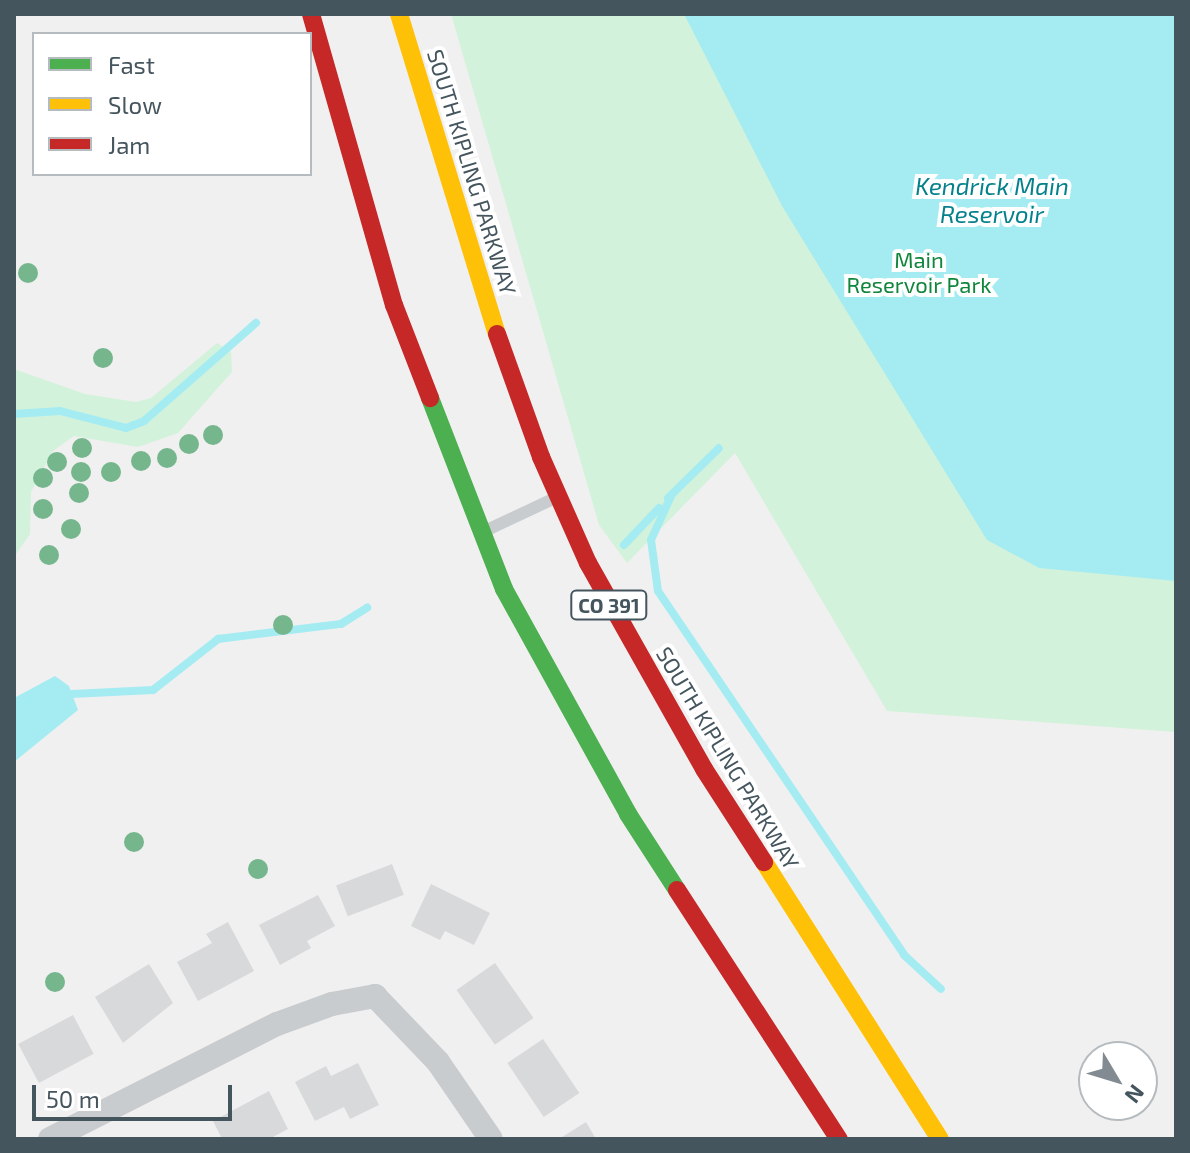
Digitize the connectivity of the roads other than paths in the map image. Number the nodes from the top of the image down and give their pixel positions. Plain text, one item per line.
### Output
1 (311, 14) edge
2 (399, 14) edge
3 (558, 496) junction
4 (480, 534) junction
5 (50, 1139) edge
6 (491, 1139) edge
7 (839, 1139) edge
8 (940, 1139) edge

1 - 4 main road
2 - 3 main road, SOUTH KIPLING PARKWAY / CO 391
3 - 4 lane
3 - 8 main road, SOUTH KIPLING PARKWAY / CO 391
4 - 7 main road
5 - 6 street

